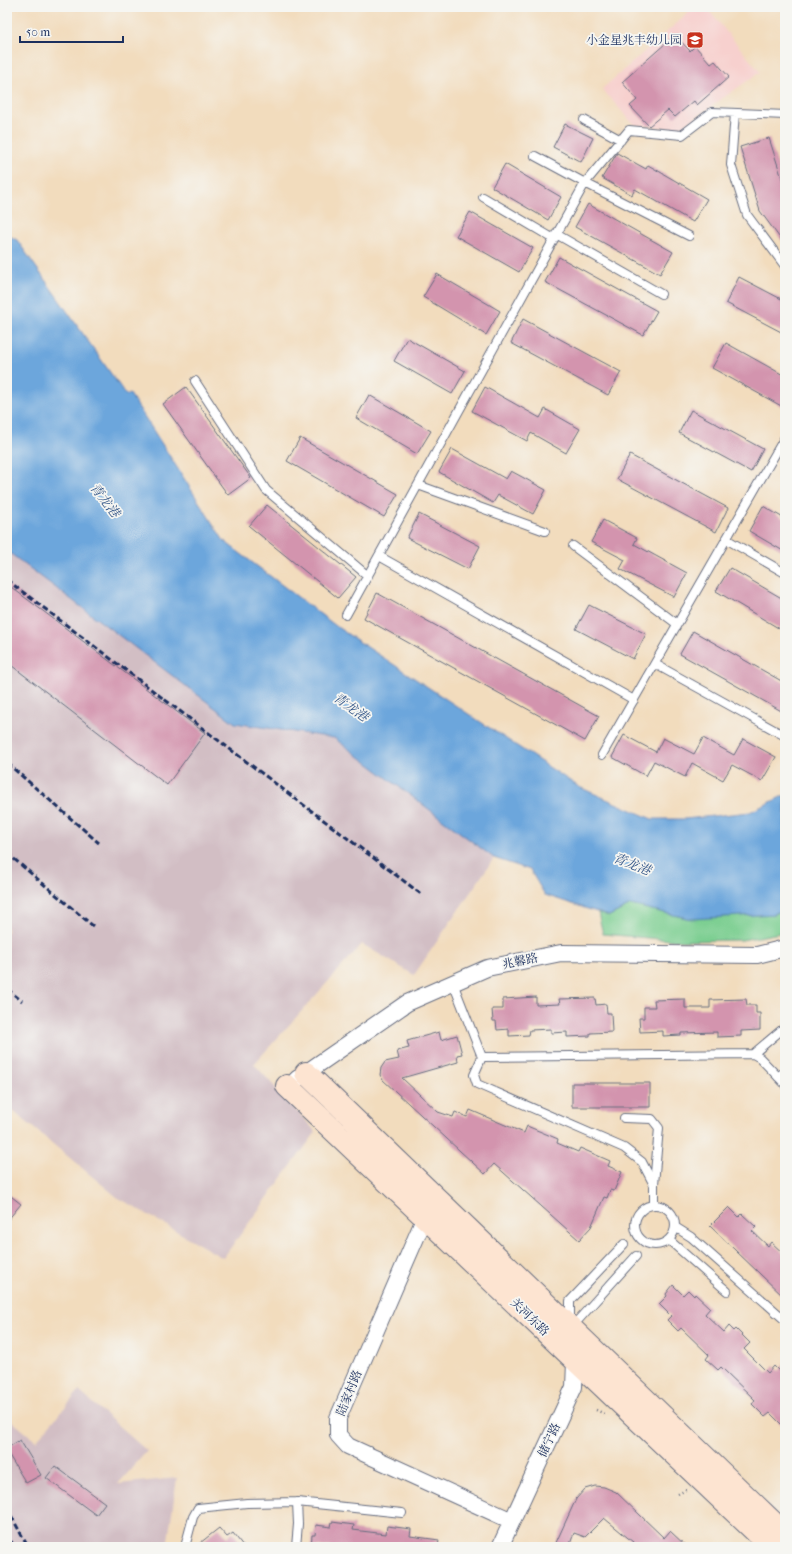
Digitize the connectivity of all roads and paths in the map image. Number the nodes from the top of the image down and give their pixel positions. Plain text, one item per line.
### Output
1 (735, 113) junction
2 (785, 115) edge
3 (584, 120) dead end
4 (621, 140) junction
5 (535, 156) dead end
6 (585, 183) junction
7 (483, 197) dead end
8 (555, 236) junction
9 (689, 236) dead end
10 (785, 266) edge
11 (661, 294) dead end
12 (195, 381) dead end
13 (785, 437) edge
14 (418, 485) junction
15 (545, 531) dead end
16 (726, 539) junction
17 (573, 546) dead end
18 (379, 556) junction
19 (785, 573) edge
20 (368, 576) junction
21 (346, 615) dead end
22 (677, 624) junction
23 (655, 664) junction
24 (634, 700) junction
25 (785, 736) edge
26 (602, 755) dead end
27 (785, 948) edge
28 (453, 983) junction
29 (785, 1027) edge
30 (753, 1054) junction
31 (482, 1057) junction
32 (785, 1071) edge
33 (306, 1073) junction
34 (778, 1077) junction
35 (785, 1084) edge
36 (287, 1086) joint
37 (624, 1118) dead end
38 (654, 1185) junction
39 (654, 1204) junction
40 (425, 1217) junction
41 (675, 1227) junction
42 (669, 1240) junction
43 (624, 1244) dead end
44 (653, 1244) junction
45 (643, 1249) dead end
46 (636, 1256) dead end
47 (727, 1291) dead end
48 (785, 1320) edge
49 (570, 1328) junction
50 (575, 1362) junction
51 (297, 1502) junction
52 (402, 1513) dead end
53 (512, 1521) junction
54 (785, 1534) edge
55 (185, 1547) edge
56 (296, 1547) edge
57 (500, 1547) edge
58 (772, 1547) edge

1 - 2 lane
1 - 4 lane
1 - 10 lane
3 - 4 lane
4 - 6 lane
5 - 6 lane
6 - 8 lane
6 - 9 lane
7 - 8 lane
8 - 11 lane
8 - 14 lane
12 - 20 lane
13 - 16 lane
14 - 15 lane
14 - 18 lane
16 - 19 lane
16 - 22 lane
17 - 22 lane
18 - 20 lane
18 - 24 lane
20 - 21 lane
22 - 23 lane
23 - 24 lane
23 - 25 lane
24 - 26 lane
27 - 28 street, 兆馨路
28 - 31 lane
28 - 33 street, 兆馨路
29 - 30 lane
30 - 31 lane
30 - 34 lane
31 - 38 lane
32 - 34 lane
33 - 36 street, 兆馨路
33 - 49 main road, 关河东路
34 - 35 lane
36 - 40 main road, 关河东路
37 - 38 lane
38 - 39 lane
39 - 41 lane
39 - 44 lane
40 - 50 main road, 关河东路
40 - 53 street, 陆家村路
41 - 42 lane
41 - 48 lane
42 - 44 lane
42 - 47 lane
43 - 49 lane
44 - 45 lane
46 - 49 lane
49 - 50 street, 储宁路
49 - 54 main road, 关河东路
50 - 53 street, 储宁路
50 - 58 main road, 关河东路
51 - 52 lane
51 - 55 lane
51 - 56 lane
53 - 57 street, 储宁路

